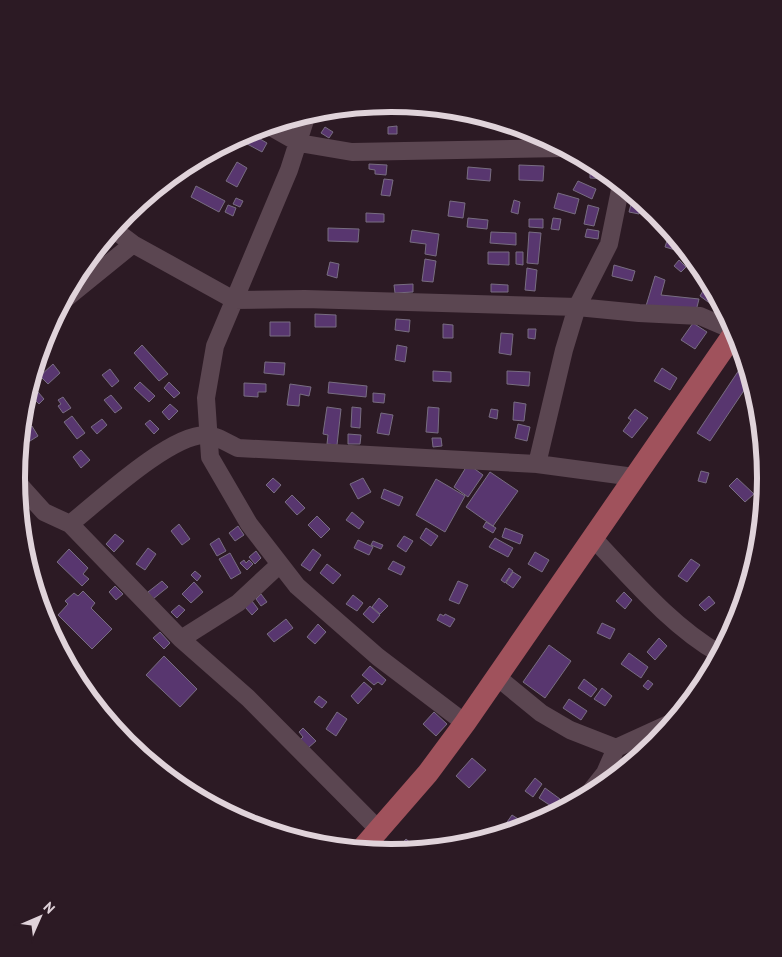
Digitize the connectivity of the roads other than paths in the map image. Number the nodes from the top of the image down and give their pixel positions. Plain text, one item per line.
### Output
1 (304, 123) edge
2 (277, 131) edge
3 (299, 143) junction
4 (549, 148) edge
5 (619, 192) edge
6 (119, 234) edge
7 (133, 244) junction
8 (78, 288) edge
9 (234, 300) junction
10 (577, 307) junction
11 (724, 327) edge
12 (730, 340) edge
13 (207, 435) junction
14 (537, 464) junction
15 (634, 477) junction
16 (26, 494) edge
17 (70, 524) junction
18 (593, 538) junction
19 (280, 564) junction
20 (181, 638) junction
21 (714, 650) edge
22 (497, 676) junction
23 (465, 722) junction
24 (657, 729) edge
25 (616, 748) junction
26 (605, 776) edge
27 (380, 830) junction
28 (366, 844) edge

1 - 3 street
2 - 3 street
3 - 4 street
3 - 9 street
5 - 10 street
6 - 7 street
7 - 8 street
7 - 9 street
9 - 10 street
9 - 13 street
10 - 11 street
10 - 14 street
12 - 15 main road
13 - 14 street
13 - 17 street
13 - 19 street
14 - 15 street
15 - 18 main road
16 - 17 street
17 - 20 street
18 - 21 street
18 - 22 main road
19 - 20 street
19 - 23 street
20 - 27 street
22 - 23 main road
22 - 25 street
23 - 27 main road
24 - 25 street
25 - 26 street
27 - 28 main road

